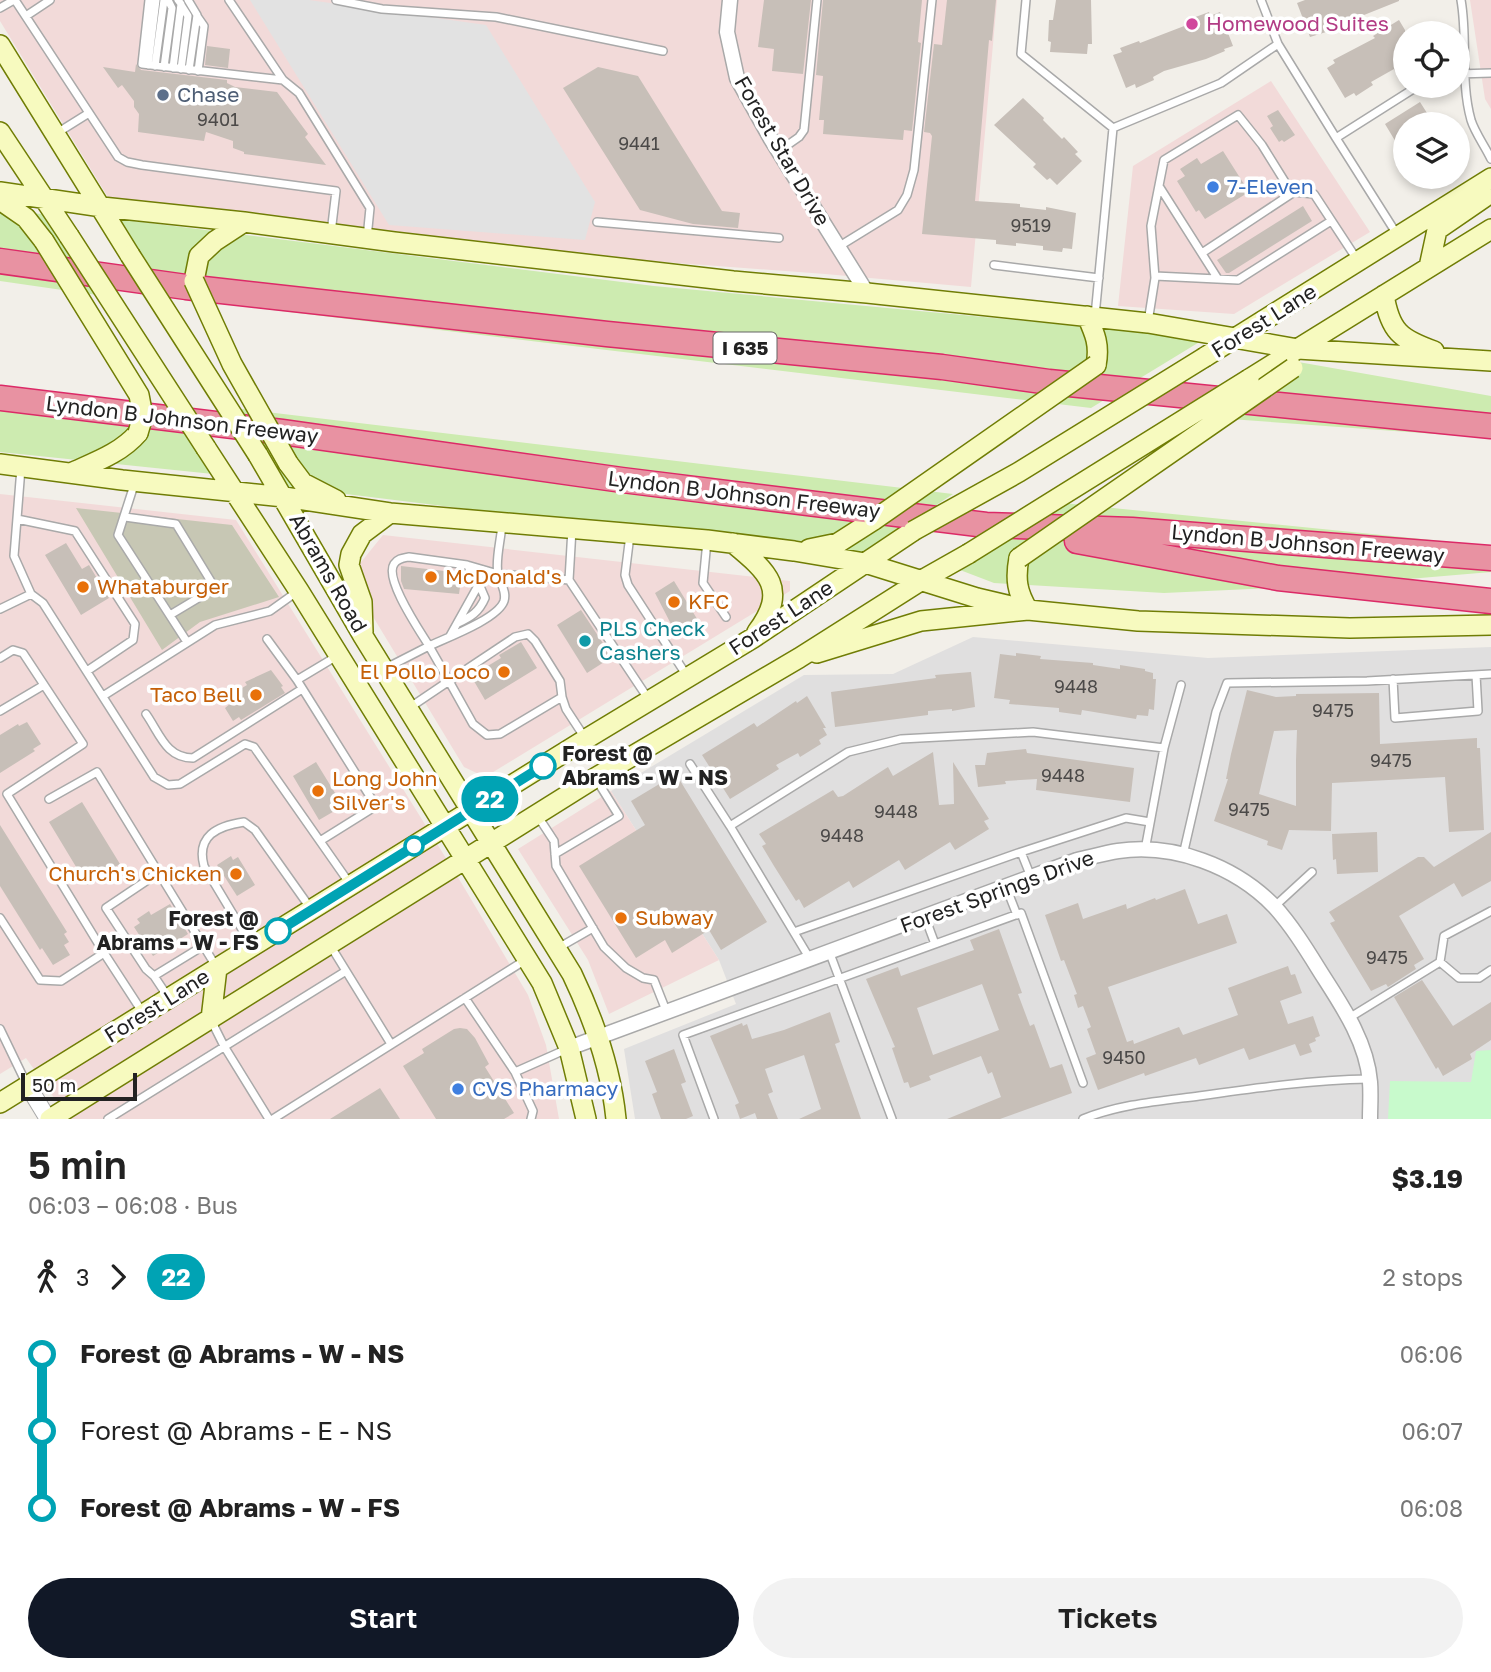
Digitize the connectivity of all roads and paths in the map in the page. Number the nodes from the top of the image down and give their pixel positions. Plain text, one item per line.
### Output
1 (15, 0) edge
2 (50, 0) edge
3 (149, 0) edge
4 (156, 0) edge
5 (166, 0) edge
6 (229, 0) edge
7 (336, 0) edge
8 (730, 0) edge
9 (817, 0) edge
10 (932, 0) edge
11 (1026, 0) edge
12 (1261, 0) edge
13 (1461, 0) edge
14 (182, 1) edge
15 (0, 8) edge
16 (26, 16) junction
17 (1464, 21) edge
18 (1278, 44) junction
19 (0, 45) edge
20 (663, 51) dead end
21 (152, 65) junction
22 (173, 68) junction
23 (194, 70) junction
24 (1491, 73) edge
25 (1470, 74) edge
26 (283, 80) junction
27 (1399, 98) edge
28 (1466, 98) edge
29 (89, 113) junction
30 (1113, 128) junction
31 (0, 132) edge
32 (56, 133) junction
33 (1336, 138) junction
34 (779, 151) junction
35 (1491, 159) edge
36 (1491, 178) edge
37 (1159, 186) junction
38 (0, 192) edge
39 (1294, 192) junction
40 (1491, 192) edge
41 (43, 197) junction
42 (0, 200) edge
43 (102, 207) junction
44 (1331, 221) junction
45 (244, 222) junction
46 (597, 222) dead end
47 (1491, 229) edge
48 (331, 234) junction
49 (1399, 237) junction
50 (779, 238) dead end
51 (367, 239) junction
52 (838, 247) junction
53 (1202, 253) junction
54 (0, 261) edge
55 (1358, 261) junction
56 (994, 265) dead end
57 (1429, 267) junction
58 (1155, 276) junction
59 (1099, 278) junction
60 (1218, 279) junction
61 (867, 293) junction
62 (1384, 295) junction
63 (1091, 317) junction
64 (1148, 323) junction
65 (1237, 339) junction
66 (1296, 359) junction
67 (1458, 359) junction
68 (1491, 361) edge
69 (0, 398) edge
70 (33, 401) junction
71 (0, 405) edge
72 (1491, 426) edge
73 (0, 464) edge
74 (21, 467) junction
75 (70, 473) junction
76 (135, 482) junction
77 (236, 492) junction
78 (284, 497) junction
79 (349, 507) junction
80 (390, 513) junction
81 (125, 517) junction
82 (17, 519) junction
83 (502, 524) junction
84 (986, 525) junction
85 (572, 529) junction
86 (630, 534) junction
87 (707, 540) junction
88 (732, 543) junction
89 (794, 551) junction
90 (1491, 558) edge
91 (864, 563) junction
92 (467, 565) junction
93 (498, 574) junction
94 (569, 580) junction
95 (922, 580) junction
96 (479, 584) junction
97 (299, 591) junction
98 (31, 594) junction
99 (1491, 601) edge
100 (0, 609) edge
101 (1028, 610) junction
102 (170, 615) junction
103 (726, 617) dead end
104 (457, 623) junction
105 (1491, 625) edge
106 (363, 636) junction
107 (450, 636) junction
108 (753, 638) junction
109 (267, 639) dead end
110 (187, 642) junction
111 (429, 646) junction
112 (338, 655) junction
113 (0, 658) edge
114 (799, 658) junction
115 (384, 669) junction
116 (87, 671) junction
117 (1476, 674) junction
118 (1491, 674) edge
119 (688, 677) junction
120 (297, 680) junction
121 (1392, 680) junction
122 (449, 681) junction
123 (44, 685) junction
124 (1181, 685) dead end
125 (302, 689) junction
126 (103, 696) junction
127 (562, 697) junction
128 (650, 700) junction
129 (408, 709) junction
130 (0, 711) edge
131 (146, 714) dead end
132 (586, 739) junction
133 (1164, 748) junction
134 (690, 764) dead end
135 (595, 778) junction
136 (49, 799) dead end
137 (471, 811) junction
138 (537, 814) junction
139 (1150, 822) junction
140 (730, 826) junction
141 (445, 827) junction
142 (320, 841) junction
143 (491, 843) junction
144 (1145, 850) junction
145 (1021, 852) junction
146 (555, 855) junction
147 (1183, 855) junction
148 (465, 859) junction
149 (1312, 872) dead end
150 (158, 873) junction
151 (1032, 877) junction
152 (351, 885) junction
153 (1006, 887) junction
154 (1274, 907) junction
155 (312, 910) junction
156 (1491, 912) edge
157 (1017, 915) junction
158 (0, 918) edge
159 (925, 918) junction
160 (593, 928) junction
161 (794, 932) junction
162 (330, 944) junction
163 (934, 944) junction
164 (203, 946) junction
165 (253, 946) junction
166 (557, 948) junction
167 (829, 951) junction
168 (104, 953) junction
169 (527, 958) junction
170 (810, 959) junction
171 (1440, 962) junction
172 (217, 968) junction
173 (1491, 970) edge
174 (346, 971) junction
175 (154, 976) junction
176 (839, 977) junction
177 (168, 998) junction
178 (465, 998) junction
179 (667, 1013) junction
180 (143, 1014) junction
181 (1349, 1018) junction
182 (211, 1019) junction
183 (0, 1029) edge
184 (598, 1038) junction
185 (391, 1044) junction
186 (224, 1046) junction
187 (569, 1048) junction
188 (516, 1072) junction
189 (1370, 1079) junction
190 (1083, 1083) dead end
191 (28, 1086) junction
192 (0, 1103) edge
193 (49, 1119) edge
194 (108, 1119) edge
195 (271, 1119) edge
196 (531, 1119) edge
197 (586, 1119) edge
198 (616, 1119) edge
199 (714, 1119) edge
200 (892, 1119) edge
201 (1083, 1119) edge
202 (1370, 1119) edge

1 - 15 lane
1 - 16 lane
2 - 16 lane
3 - 21 lane
4 - 21 lane
5 - 21 lane
5 - 22 lane
6 - 26 lane
7 - 20 lane
8 - 34 street, Forest Star Drive
9 - 34 lane
10 - 52 lane
11 - 30 lane
12 - 18 lane
13 - 17 lane
14 - 22 lane
14 - 23 lane
16 - 29 lane
18 - 30 lane
18 - 33 lane
19 - 32 main road, Abrams Road
21 - 22 lane
22 - 23 lane
23 - 26 lane
24 - 25 lane
26 - 51 lane
27 - 33 lane
28 - 35 lane
29 - 32 lane
29 - 48 lane
30 - 59 lane
31 - 41 main road, Abrams Road
32 - 43 main road, Abrams Road
33 - 49 lane
34 - 52 street, Forest Star Drive
36 - 49 main road, Forest Lane
37 - 39 lane
37 - 53 lane
37 - 58 lane
38 - 41 main road
39 - 44 lane
39 - 53 lane
40 - 57 main road
41 - 43 main road
41 - 77 main road, Abrams Road, bridge
42 - 75 main road, bridge
43 - 45 main road
43 - 78 main road, Abrams Road, bridge
44 - 55 lane
44 - 60 lane
45 - 48 main road
45 - 79 main road, bridge
46 - 50 lane
47 - 57 main road, Forest Lane
48 - 51 main road
49 - 55 main road, Forest Lane
51 - 61 main road
52 - 61 street, Forest Star Drive
53 - 60 lane
54 - 72 highway, I 635
55 - 65 main road, Forest Lane
56 - 59 lane
57 - 62 main road, Forest Lane
58 - 60 lane
58 - 64 lane
59 - 63 lane
61 - 63 main road
62 - 66 main road, Forest Lane
62 - 67 main road
63 - 64 main road
63 - 89 main road, bridge
64 - 65 main road
65 - 66 main road
65 - 91 main road, Forest Lane, bridge
66 - 67 main road
66 - 95 main road, Forest Lane, bridge
66 - 101 main road, bridge
67 - 68 main road
69 - 70 highway, Lyndon B Johnson Freeway
70 - 71 highway
70 - 84 highway, Lyndon B Johnson Freeway
73 - 74 main road
74 - 75 main road
74 - 82 lane
75 - 76 main road
76 - 77 main road
76 - 81 lane
77 - 78 main road
77 - 97 main road, Abrams Road
78 - 79 main road
78 - 106 main road, Abrams Road
79 - 80 main road
80 - 83 main road
80 - 106 main road
81 - 102 lane
81 - 102 lane
82 - 98 lane
82 - 116 lane
83 - 85 main road
83 - 93 lane
84 - 90 highway, Lyndon B Johnson Freeway
84 - 99 highway
85 - 86 main road
85 - 94 lane
86 - 87 main road
86 - 119 lane
87 - 88 main road
87 - 103 lane
88 - 89 main road
88 - 108 main road
89 - 91 main road
91 - 95 main road
91 - 108 main road, Forest Lane
92 - 93 lane
92 - 96 lane
92 - 111 lane
93 - 94 lane
93 - 107 lane
94 - 128 lane
95 - 101 main road
95 - 114 main road, Forest Lane
96 - 104 lane
96 - 104 lane
97 - 110 lane
97 - 112 main road, Abrams Road
98 - 100 lane
98 - 116 lane
101 - 105 main road
101 - 114 main road
102 - 110 lane
104 - 107 lane
106 - 115 main road, Abrams Road
107 - 111 lane
108 - 119 main road, Forest Lane
109 - 120 lane
110 - 126 lane
111 - 115 lane
111 - 122 lane
112 - 120 lane
112 - 141 main road, Abrams Road
113 - 123 lane
114 - 135 main road, Forest Lane
115 - 129 main road, Abrams Road
116 - 126 lane
117 - 118 lane
117 - 121 lane
117 - 121 lane
119 - 128 main road, Forest Lane
120 - 125 lane
121 - 147 lane
122 - 127 lane
122 - 127 lane
122 - 129 lane
123 - 130 lane
123 - 168 lane
124 - 133 lane
125 - 131 lane
125 - 142 lane
126 - 142 lane
127 - 132 lane
128 - 132 main road, Forest Lane
129 - 137 main road, Abrams Road
132 - 137 main road, Forest Lane
133 - 139 lane
133 - 140 lane
134 - 140 lane
135 - 138 main road, Forest Lane
135 - 146 lane
136 - 150 lane
137 - 141 main road, Forest Lane
137 - 143 main road, Abrams Road
138 - 143 main road, Forest Lane
138 - 146 lane
139 - 144 lane
139 - 145 lane
140 - 161 lane
141 - 148 main road, Abrams Road
141 - 152 main road, Forest Lane
142 - 152 lane
143 - 148 main road, Forest Lane
143 - 166 main road, Abrams Road
144 - 147 street, Forest Springs Drive
144 - 151 street, Forest Springs Drive
145 - 151 lane
145 - 161 lane
146 - 160 lane
147 - 154 street, Forest Springs Drive
148 - 162 main road, Forest Lane
148 - 169 main road, Abrams Road
149 - 154 lane
150 - 164 lane
150 - 175 lane
151 - 153 street, Forest Springs Drive
152 - 155 main road, Forest Lane
153 - 157 lane
153 - 159 street, Forest Springs Drive
154 - 181 street, Forest Springs Drive
155 - 165 main road, Forest Lane
155 - 165 lane
156 - 171 lane
157 - 163 lane
157 - 190 lane
158 - 168 lane
159 - 163 lane
159 - 167 street, Forest Springs Drive
160 - 166 lane
160 - 179 lane
161 - 170 lane
162 - 174 lane
162 - 182 main road, Forest Lane
163 - 176 lane
164 - 172 lane
164 - 175 lane
165 - 172 main road, Forest Lane
166 - 184 main road, Abrams Road
167 - 170 street, Forest Springs Drive
167 - 176 lane
168 - 180 lane
169 - 178 lane
169 - 187 main road, Abrams Road
170 - 179 street, Forest Springs Drive
171 - 173 lane
171 - 181 lane
172 - 177 main road, Forest Lane
172 - 182 main road
174 - 185 lane
174 - 186 lane
175 - 177 lane
176 - 199 lane
176 - 200 lane
177 - 180 main road, Forest Lane
178 - 185 lane
178 - 188 lane
179 - 184 street, Forest Springs Drive
180 - 191 main road, Forest Lane
181 - 189 street, Forest Springs Drive
182 - 186 lane
182 - 193 main road, Forest Lane
183 - 191 lane
184 - 187 street, Forest Springs Drive
184 - 198 main road, Abrams Road
185 - 195 lane
186 - 194 lane
186 - 195 lane
187 - 188 lane
187 - 197 main road, Abrams Road
188 - 196 lane
189 - 201 lane
189 - 202 street, Forest Springs Drive
191 - 192 main road, Forest Lane
191 - 193 street

